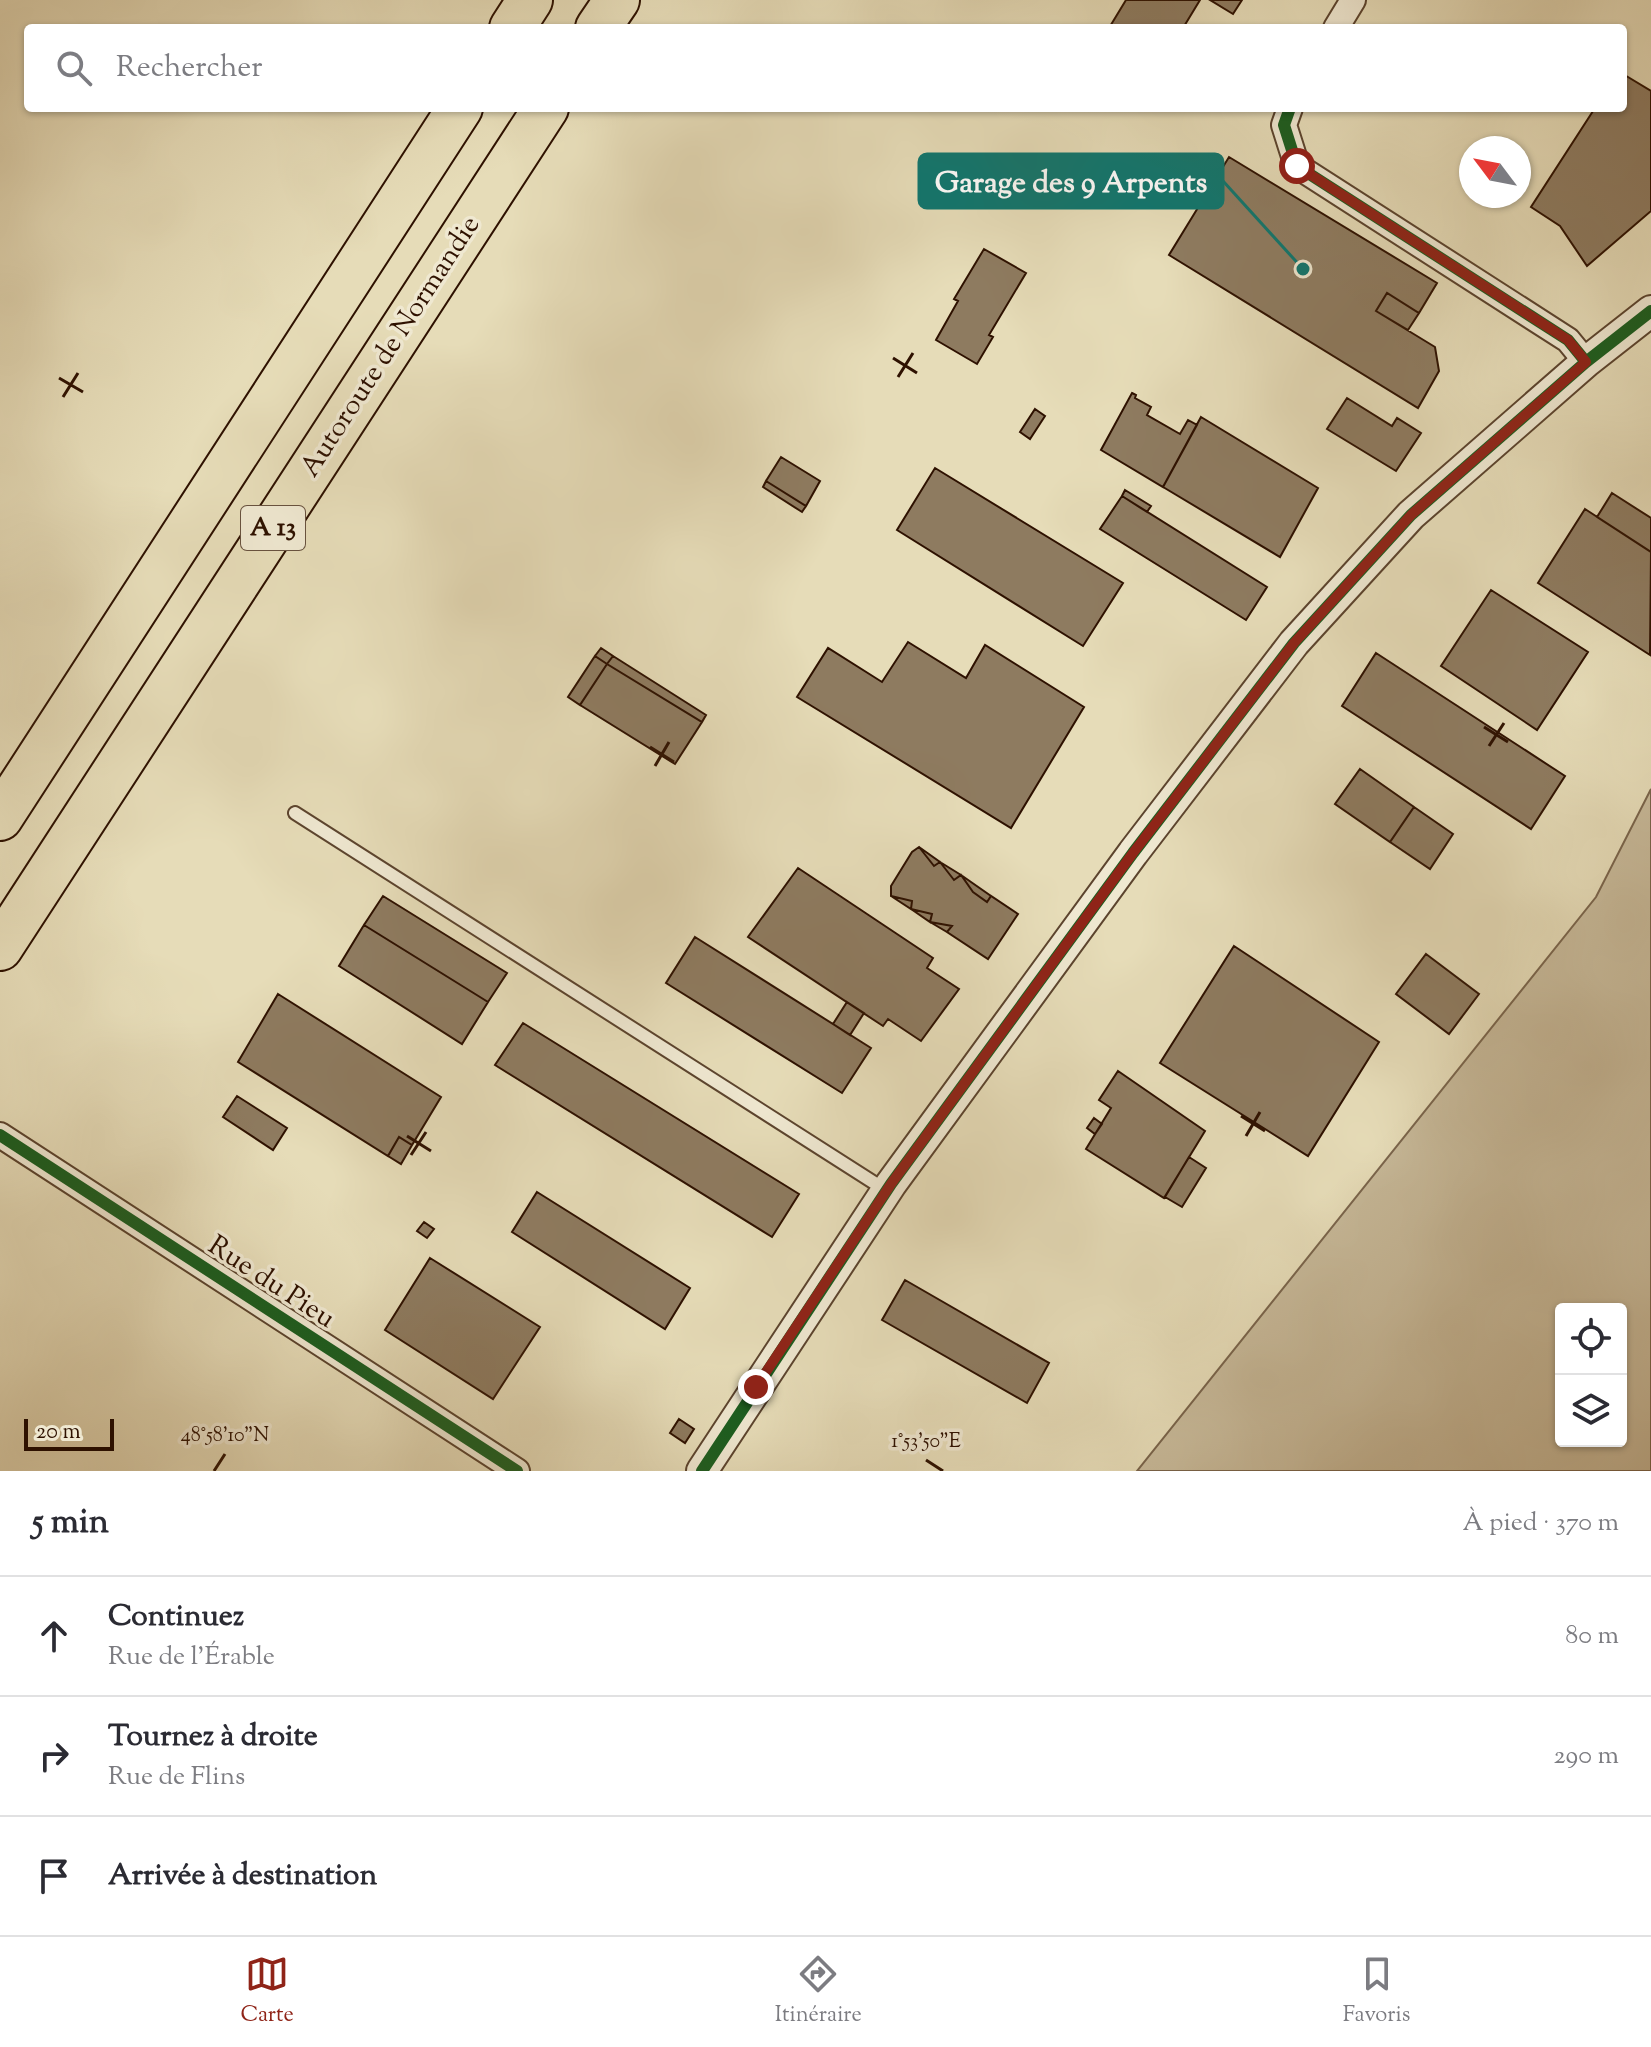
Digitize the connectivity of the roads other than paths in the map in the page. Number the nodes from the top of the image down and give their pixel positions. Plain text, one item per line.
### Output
1 (530, 0) edge
2 (617, 0) edge
3 (1353, 0) edge
4 (515, 24) edge
5 (601, 24) edge
6 (1338, 24) edge
7 (457, 112) edge
8 (543, 112) edge
9 (1289, 112) edge
10 (1651, 311) edge
11 (1586, 362) junction
12 (295, 813) dead end
13 (0, 818) edge
14 (0, 948) edge
15 (0, 1135) edge
16 (887, 1191) junction
17 (517, 1471) edge
18 (702, 1471) edge

1 - 4 highway
2 - 5 highway
3 - 6 street
7 - 13 highway, A 13
8 - 14 highway, Autoroute de Normandie / A 13
9 - 11 street
10 - 11 street
11 - 16 street
12 - 16 lane
15 - 17 street, Rue du Pieu
16 - 18 street

